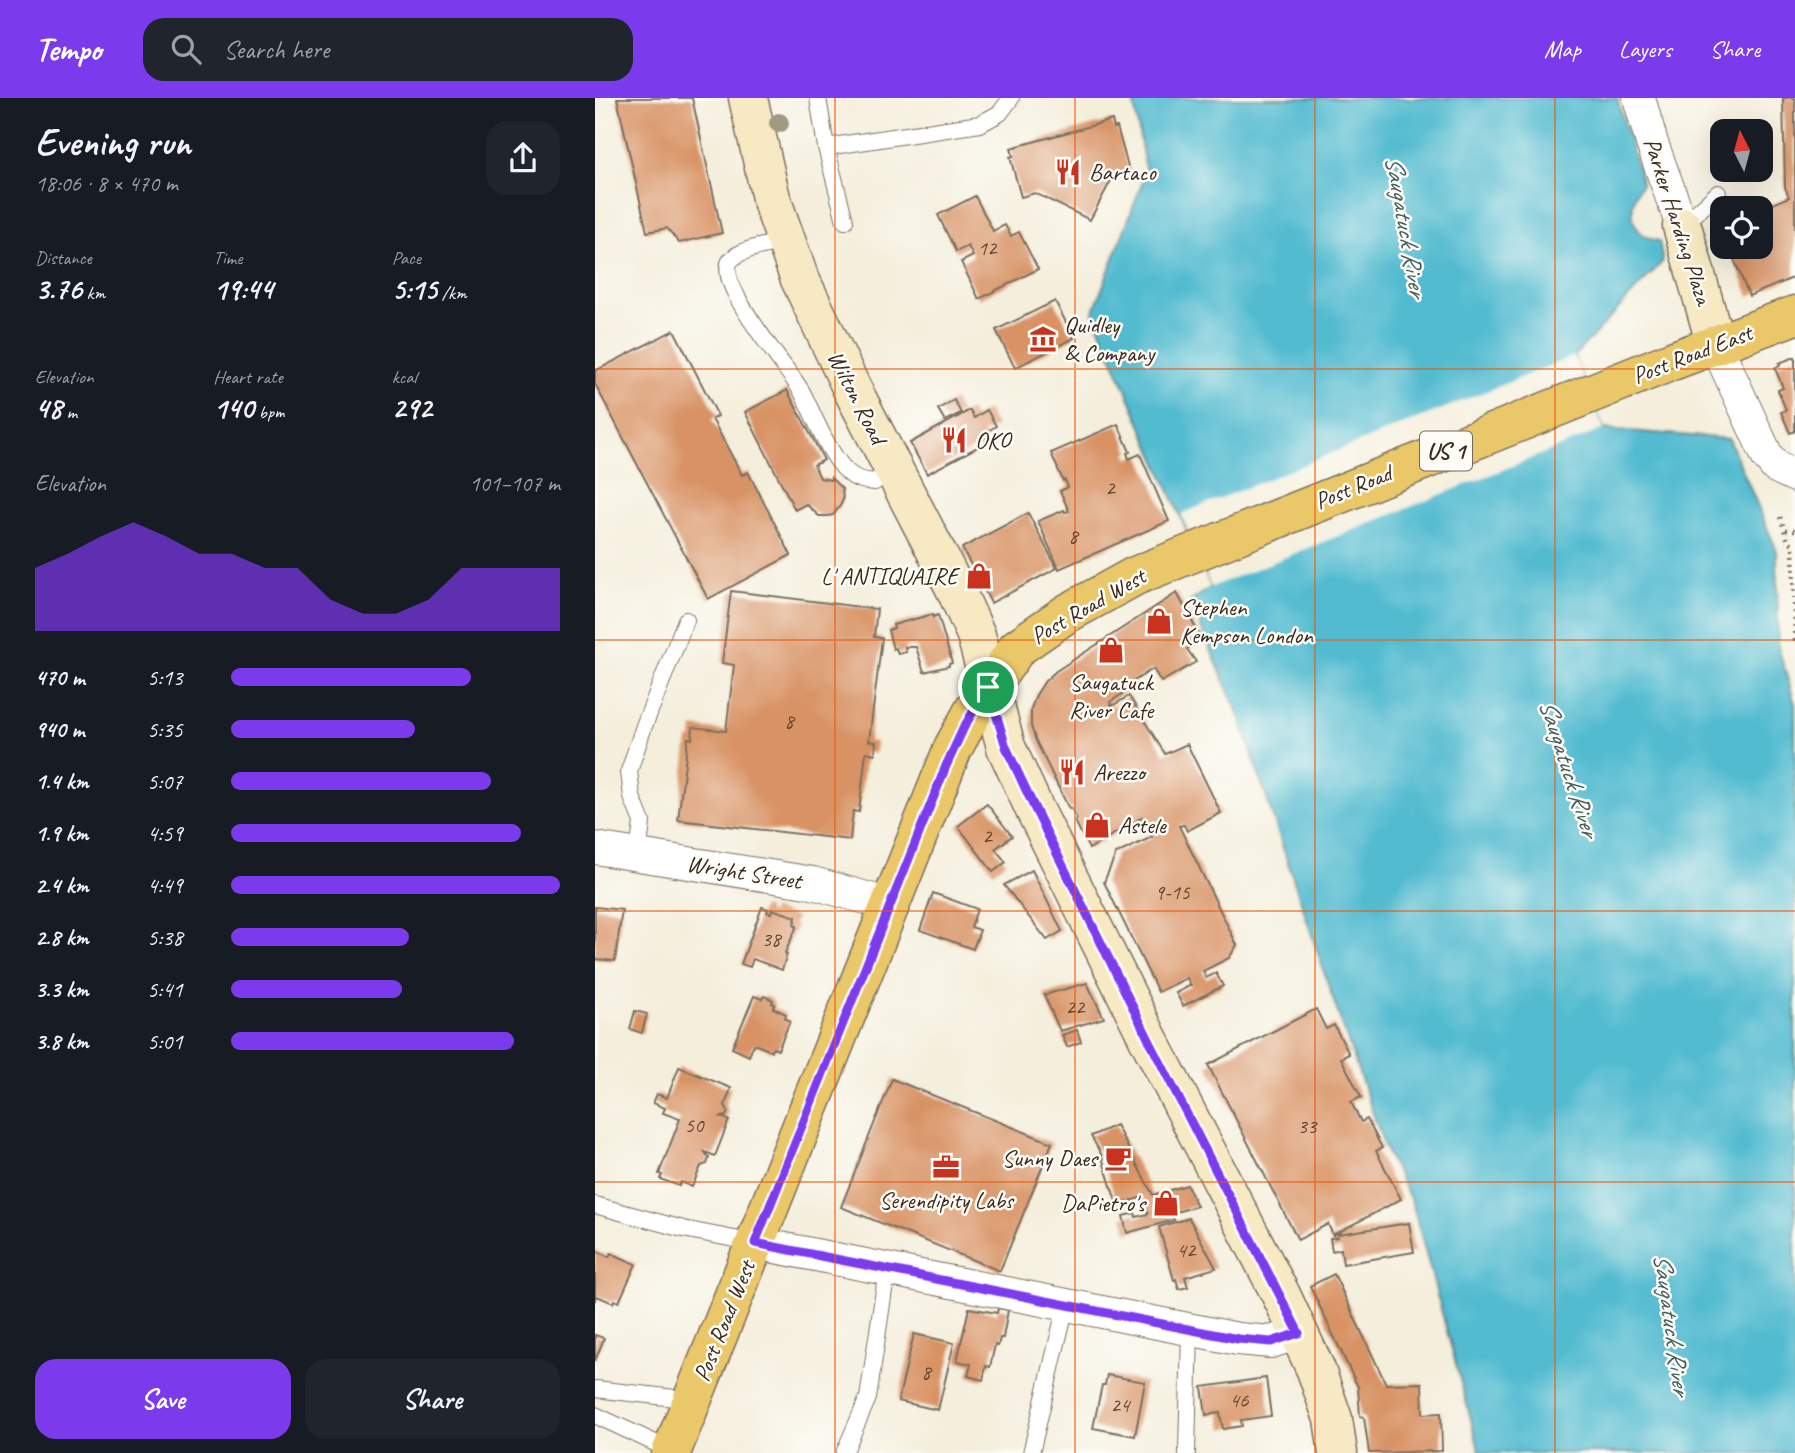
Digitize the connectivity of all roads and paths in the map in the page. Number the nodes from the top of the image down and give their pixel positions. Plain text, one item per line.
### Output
1 (748, 98) edge
2 (818, 98) edge
3 (1011, 98) edge
4 (1639, 98) edge
5 (826, 147) junction
6 (1718, 193) dead end
7 (845, 221) dead end
8 (1682, 226) junction
9 (785, 241) junction
10 (1795, 315) edge
11 (1716, 345) junction
12 (1589, 394) joint
13 (892, 465) junction
14 (1795, 476) edge
15 (1780, 517) dead end
16 (1786, 530) junction
17 (1795, 530) edge
18 (1794, 544) edge
19 (1196, 551) joint
20 (686, 620) dead end
21 (1795, 643) edge
22 (988, 687) junction
23 (595, 848) edge
24 (638, 855) junction
25 (891, 905) junction
26 (595, 1205) edge
27 (755, 1243) junction
28 (887, 1270) junction
29 (1066, 1305) junction
30 (1190, 1330) junction
31 (1299, 1333) junction
32 (595, 1389) edge
33 (693, 1400) junction
34 (595, 1415) edge
35 (672, 1452) edge
36 (844, 1453) edge
37 (1031, 1453) edge
38 (1187, 1453) edge
39 (1339, 1453) edge

1 - 9 main road, Wilton Road
2 - 5 lane
3 - 5 lane
4 - 8 street, Parker Harding Plaza
5 - 7 lane
6 - 8 lane
8 - 11 main road, Parker Harding Plaza
9 - 13 main road, Wilton Road
9 - 13 lane
10 - 11 main road, Post Road East / US 1
11 - 12 main road, Post Road East / US 1
11 - 14 street
12 - 19 main road, Post Road / US 1
13 - 22 main road, Wilton Road
15 - 16 path
16 - 17 path
16 - 18 path
18 - 21 path
19 - 22 main road, Post Road West / US 1
20 - 24 lane
22 - 25 main road, Post Road West / US 1
22 - 31 main road, Wilton Road
23 - 24 street, Wright Street
24 - 25 street, Wright Street
25 - 27 main road, Post Road West / US 1
26 - 27 lane
27 - 28 street
27 - 33 main road, Post Road West / US 1
28 - 29 street
28 - 36 lane
29 - 30 street
29 - 37 lane
30 - 31 street
30 - 38 lane
31 - 39 main road, Wilton Road
32 - 33 lane
33 - 35 main road, Post Road West / US 1
34 - 35 lane

